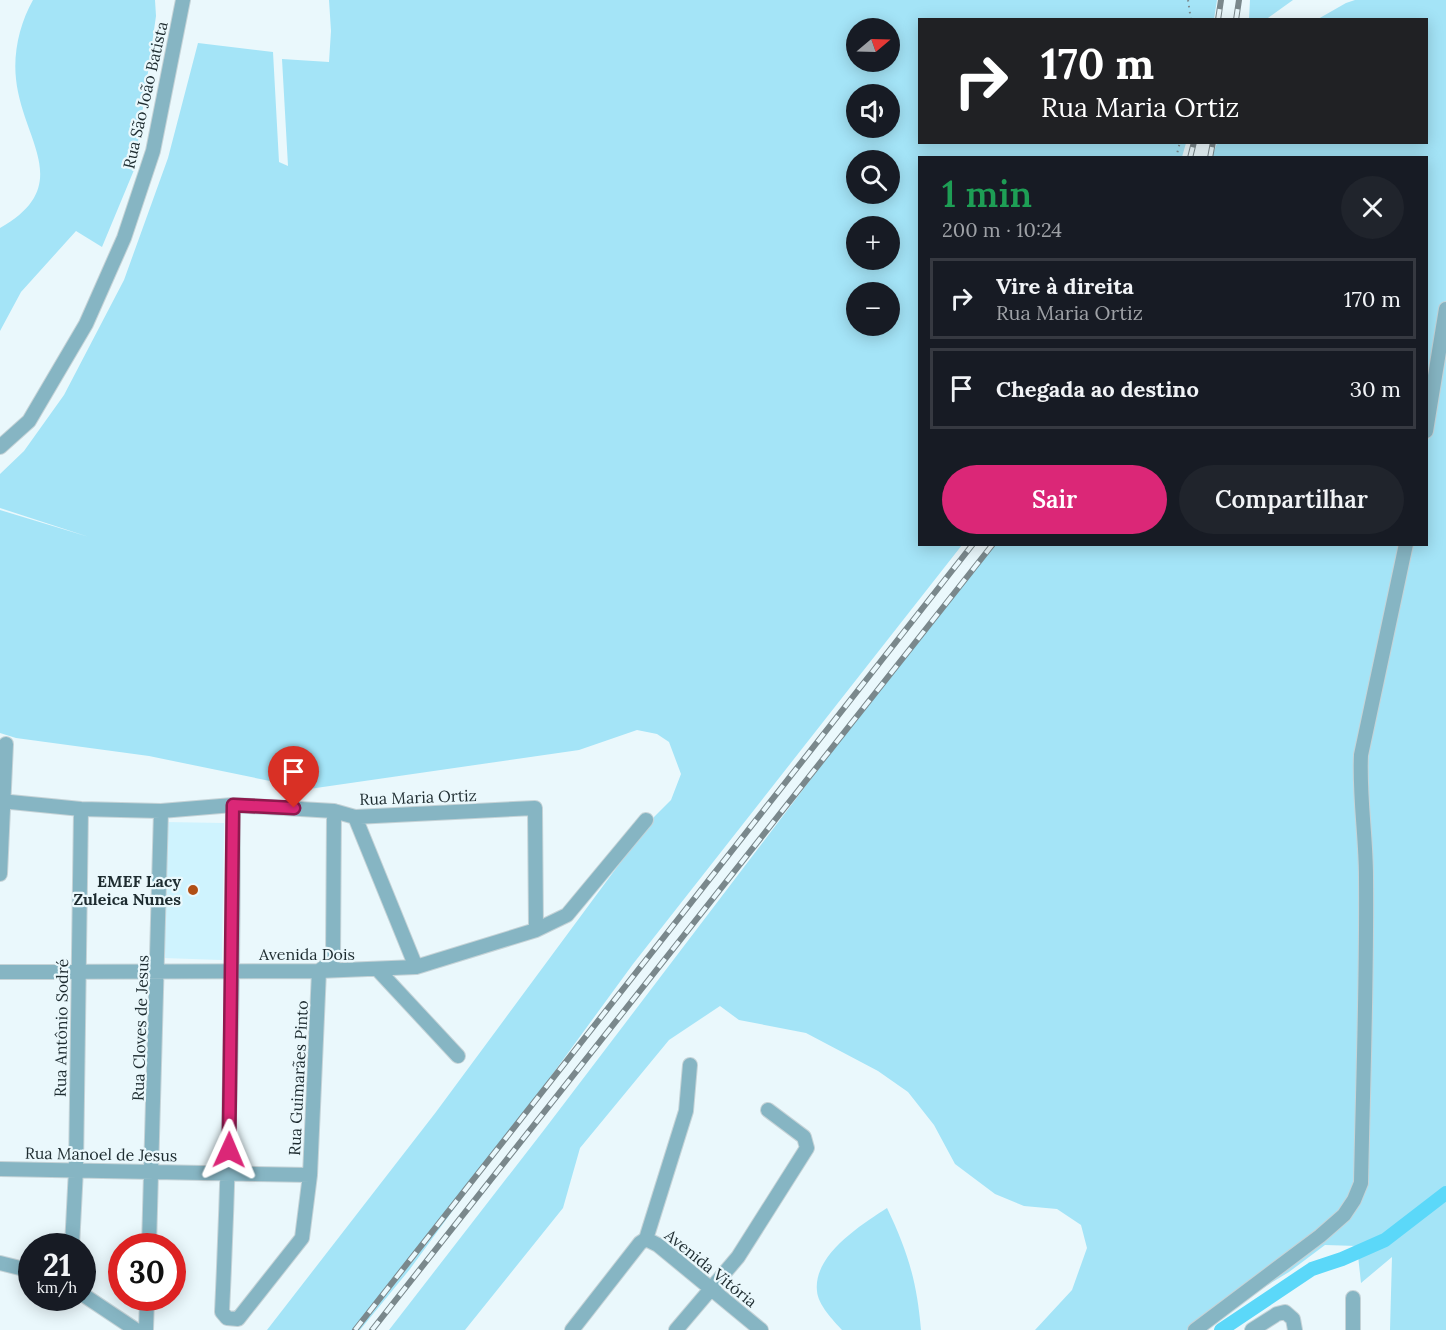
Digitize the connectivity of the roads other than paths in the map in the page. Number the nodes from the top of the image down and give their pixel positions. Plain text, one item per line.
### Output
1 (183, 0) edge
2 (1446, 309) edge
3 (1428, 419) edge
4 (0, 447) edge
5 (1406, 546) edge
6 (6, 744) dead end
7 (1, 801) edge
8 (233, 805) junction
9 (81, 809) junction
10 (161, 811) junction
11 (334, 811) junction
12 (355, 817) junction
13 (646, 820) dead end
14 (0, 874) edge
15 (536, 930) junction
16 (417, 967) junction
17 (78, 970) junction
18 (378, 970) junction
19 (158, 971) junction
20 (233, 971) junction
21 (319, 971) junction
22 (0, 972) edge
23 (458, 1056) dead end
24 (690, 1065) dead end
25 (768, 1110) dead end
26 (0, 1169) edge
27 (76, 1169) junction
28 (152, 1170) junction
29 (229, 1172) junction
30 (310, 1175) junction
31 (73, 1233) edge
32 (150, 1233) edge
33 (646, 1239) junction
34 (0, 1263) edge
35 (18, 1268) edge
36 (711, 1287) junction
37 (1353, 1298) dead end
38 (96, 1303) edge
39 (147, 1311) edge
40 (1295, 1329) edge
41 (136, 1330) edge
42 (146, 1330) edge
43 (572, 1330) edge
44 (676, 1330) edge
45 (761, 1330) edge
46 (1195, 1330) edge
47 (1252, 1330) edge
48 (1353, 1330) edge

1 - 4 street, Rua São João Batista
2 - 3 street
5 - 46 street
6 - 7 street
7 - 9 street, Rua Maria Ortiz
7 - 14 street
8 - 10 street, Rua Maria Ortiz
8 - 11 street, Rua Maria Ortiz
8 - 20 street
9 - 10 street, Rua Maria Ortiz
9 - 17 street, Rua Antônio Sodré
10 - 19 street, Rua Cloves de Jesus
11 - 12 street, Rua Maria Ortiz
11 - 21 street, Rua Guimarães Pinto
12 - 15 street, Rua Maria Ortiz
12 - 16 street
13 - 15 street, Avenida Dois
15 - 16 street, Avenida Dois
16 - 18 street, Avenida Dois
17 - 19 street, Avenida Dois
17 - 22 street, Avenida Dois
17 - 27 street, Rua Antônio Sodré
18 - 21 street, Avenida Dois
18 - 23 street
19 - 20 street, Avenida Dois
19 - 28 street, Rua Cloves de Jesus
20 - 21 street, Avenida Dois
20 - 29 street
21 - 30 street, Rua Guimarães Pinto
24 - 33 street
25 - 36 street
26 - 27 street, Rua Manoel de Jesus
27 - 28 street, Rua Manoel de Jesus
27 - 31 street, Rua Antônio Sodré
28 - 29 street, Rua Manoel de Jesus
28 - 32 street, Rua Cloves de Jesus
29 - 30 street, Rua Manoel de Jesus
29 - 30 street, Rua Guimarães Pinto
33 - 36 street, Avenida Vitória
33 - 43 street, Avenida Vitória
34 - 35 street
36 - 44 street
36 - 45 street, Avenida Vitória
37 - 48 street
38 - 41 street
39 - 42 street
40 - 47 street

